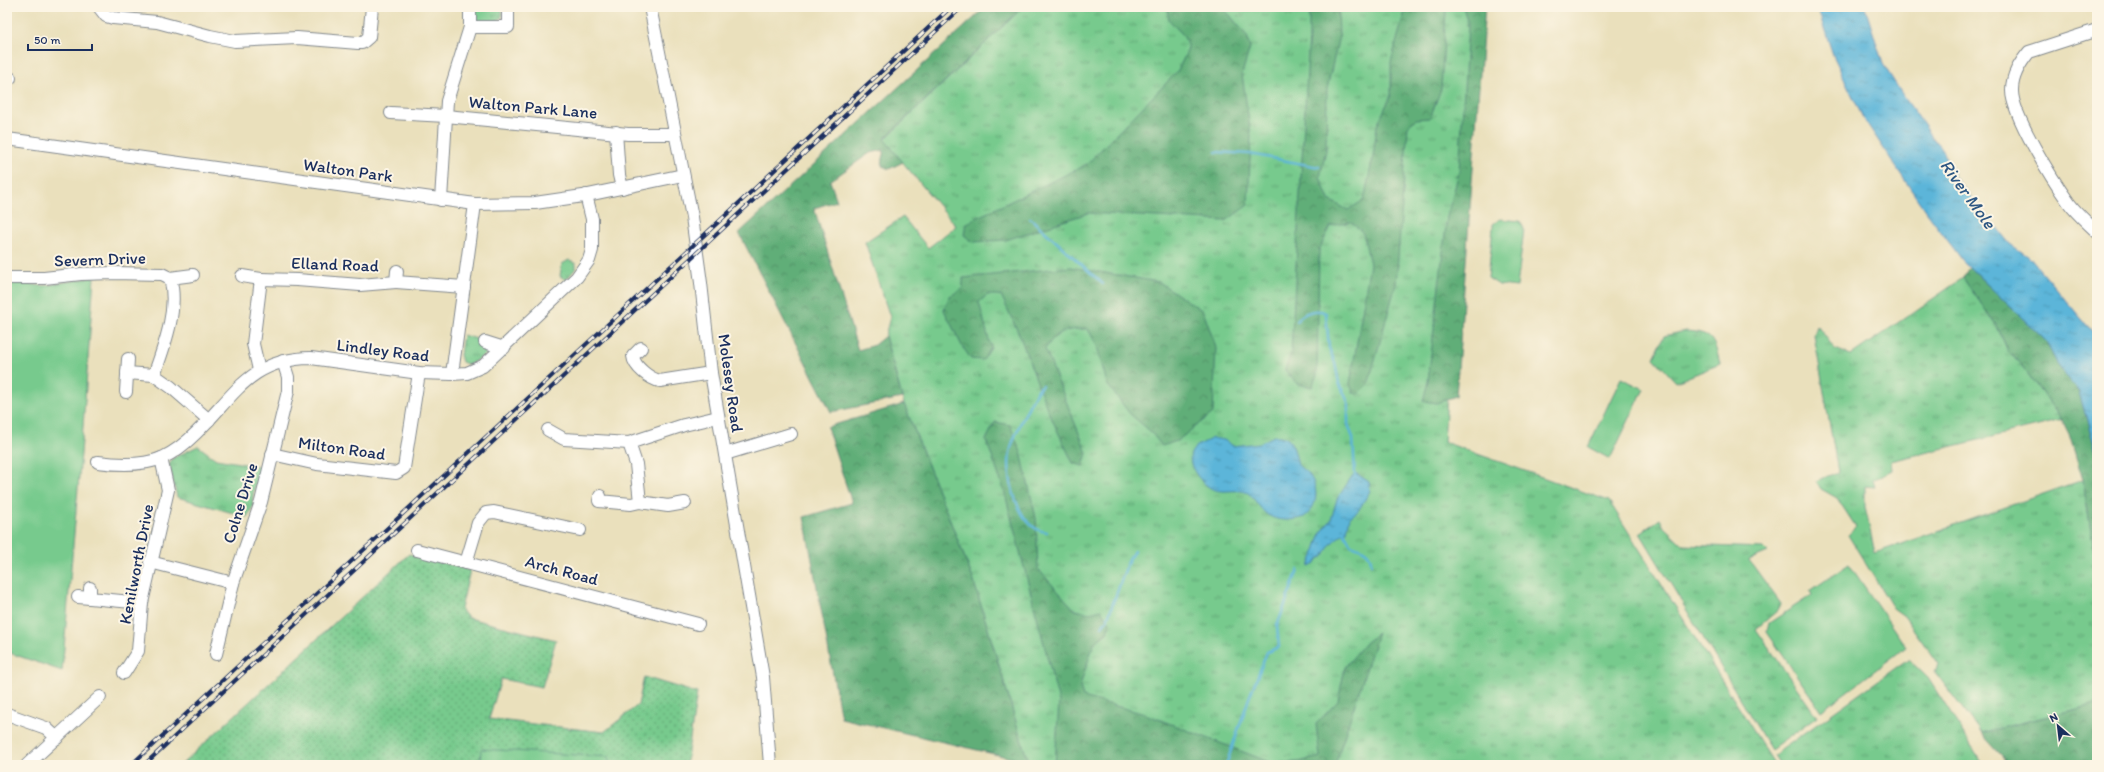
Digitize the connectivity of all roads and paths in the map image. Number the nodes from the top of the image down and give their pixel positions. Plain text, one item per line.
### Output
1 (99, 7) edge
2 (372, 7) edge
3 (470, 7) edge
4 (508, 7) edge
5 (650, 7) edge
6 (470, 26) junction
7 (2097, 30) edge
8 (391, 113) dead end
9 (446, 116) junction
10 (616, 132) junction
11 (675, 134) junction
12 (7, 139) edge
13 (683, 175) junction
14 (622, 188) junction
15 (586, 195) junction
16 (440, 200) junction
17 (474, 204) junction
18 (2097, 232) edge
19 (193, 275) dead end
20 (242, 276) dead end
21 (7, 278) edge
22 (170, 278) junction
23 (260, 279) junction
24 (464, 287) junction
25 (484, 342) dead end
26 (504, 348) junction
27 (641, 348) dead end
28 (128, 359) dead end
29 (283, 361) junction
30 (259, 370) junction
31 (419, 373) junction
32 (711, 373) junction
33 (127, 374) junction
34 (452, 374) junction
35 (154, 375) junction
36 (126, 392) dead end
37 (718, 417) junction
38 (209, 420) junction
39 (549, 430) dead end
40 (791, 434) dead end
41 (629, 443) junction
42 (272, 454) junction
43 (725, 454) junction
44 (161, 458) junction
45 (98, 462) dead end
46 (600, 496) dead end
47 (640, 502) junction
48 (685, 503) dead end
49 (580, 530) dead end
50 (417, 550) dead end
51 (150, 562) junction
52 (466, 563) junction
53 (233, 583) junction
54 (86, 594) dead end
55 (142, 603) junction
56 (698, 624) dead end
57 (216, 654) dead end
58 (124, 673) dead end
59 (100, 697) dead end
60 (7, 714) edge
61 (57, 738) junction
62 (27, 765) edge
63 (770, 765) edge

1 - 2 street
3 - 6 street
4 - 6 street
5 - 11 street, Molesey Road
6 - 9 street
7 - 18 street
8 - 9 street, Walton Park Lane
9 - 10 street, Walton Park Lane
9 - 16 street
10 - 11 street
10 - 14 street, Walton Park Lane
11 - 13 street, Molesey Road
12 - 16 street, Walton Park
13 - 14 street, Walton Park
13 - 32 street, Molesey Road
14 - 15 street, Walton Park
15 - 17 street, Walton Park
15 - 26 street, Lindley Road
16 - 17 street, Walton Park
17 - 24 street
19 - 22 street, Severn Drive
20 - 23 street, Elland Road
21 - 22 street, Severn Drive
22 - 35 street
23 - 24 street, Elland Road
23 - 30 street
24 - 34 street
25 - 26 street
26 - 34 street, Lindley Road
27 - 32 street
28 - 33 street
29 - 30 street, Lindley Road
29 - 31 street, Lindley Road
29 - 42 street, Colne Drive
30 - 38 street, Lindley Road
31 - 34 street, Lindley Road
31 - 42 street, Milton Road
32 - 37 street, Molesey Road
33 - 35 street
33 - 36 street
35 - 38 street
37 - 41 street
37 - 43 street, Molesey Road
38 - 44 street, Lindley Road
39 - 41 street
40 - 43 street
41 - 47 street
42 - 53 street, Colne Drive
43 - 63 street, Molesey Road
44 - 45 street, Lindley Road
44 - 51 street, Kenilworth Drive
46 - 47 street
47 - 48 street
49 - 52 street
50 - 52 street, Arch Road
51 - 53 street
51 - 55 street, Kenilworth Drive
52 - 56 street, Arch Road
53 - 57 street, Colne Drive
54 - 55 street
55 - 58 street, Kenilworth Drive
59 - 61 street
60 - 61 street
61 - 62 street

